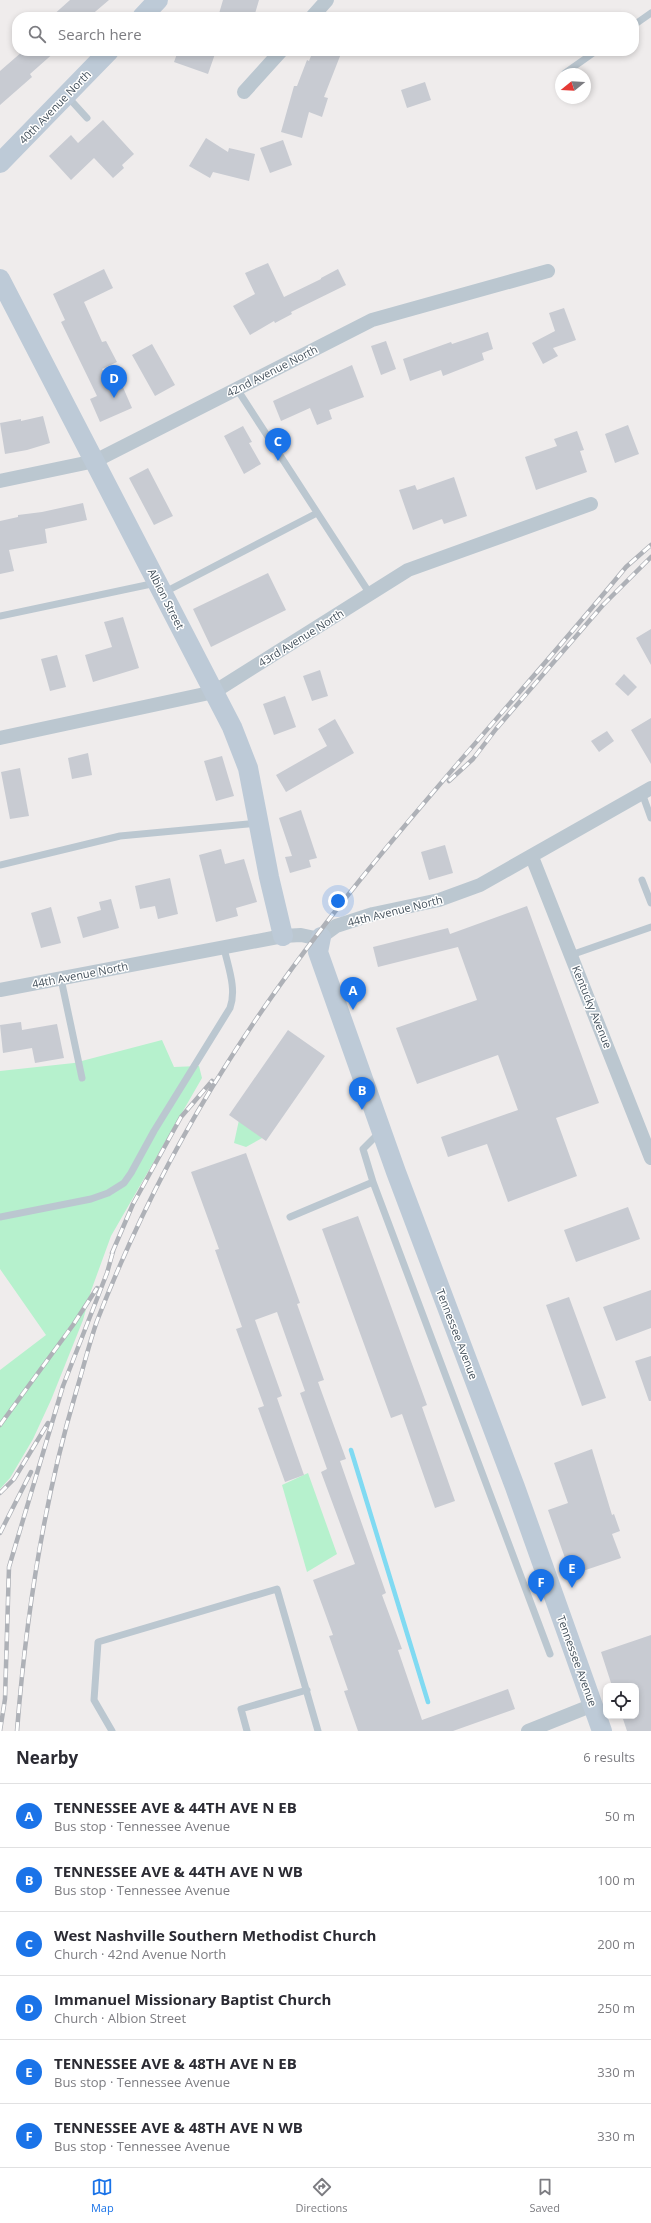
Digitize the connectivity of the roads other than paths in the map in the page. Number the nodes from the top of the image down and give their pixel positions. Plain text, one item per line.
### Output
1 (158, 0) edge
2 (327, 0) edge
3 (147, 12) edge
4 (316, 12) edge
5 (651, 13) edge
6 (639, 21) edge
7 (105, 56) edge
8 (276, 56) edge
9 (589, 56) edge
10 (572, 68) edge
11 (244, 92) dead end
12 (67, 96) junction
13 (87, 118) dead end
14 (0, 163) edge
15 (548, 270) dead end
16 (0, 279) edge
17 (237, 389) junction
18 (95, 461) junction
19 (0, 481) edge
20 (591, 504) dead end
21 (317, 513) junction
22 (160, 588) junction
23 (370, 594) junction
24 (0, 616) edge
25 (214, 692) junction
26 (0, 738) edge
27 (646, 791) edge
28 (651, 818) edge
29 (258, 823) junction
30 (532, 857) junction
31 (0, 865) edge
32 (642, 880) dead end
33 (651, 903) edge
34 (651, 927) edge
35 (283, 936) junction
36 (321, 936) junction
37 (224, 948) junction
38 (571, 954) junction
39 (61, 979) junction
40 (0, 990) edge
41 (82, 1078) dead end
42 (382, 1131) junction
43 (651, 1158) edge
44 (373, 1182) junction
45 (0, 1217) edge
46 (290, 1217) dead end
47 (550, 1654) dead end
48 (307, 1690) junction
49 (593, 1705) junction
50 (112, 1731) edge
51 (248, 1731) edge
52 (318, 1731) edge
53 (528, 1731) edge
54 (602, 1731) edge

1 - 3 street
2 - 4 street
5 - 6 lane
7 - 12 street, 40th Avenue North
8 - 11 street
9 - 10 lane
12 - 13 lane
12 - 14 street, 40th Avenue North
15 - 17 street, 42nd Avenue North
16 - 18 street, Albion Street
17 - 18 street, 42nd Avenue North
17 - 21 lane
18 - 19 street, 42nd Avenue North
18 - 22 street, Albion Street
20 - 23 street, 43rd Avenue North
21 - 22 lane
21 - 23 lane
22 - 24 lane
22 - 25 street, Albion Street
23 - 25 street, 43rd Avenue North
25 - 26 street, 43rd Avenue North
25 - 29 street, Albion Street
27 - 28 lane
27 - 30 street, 44th Avenue North
29 - 31 lane
29 - 35 street, Albion Street
30 - 36 street, 44th Avenue North
30 - 38 street, Kentucky Avenue
32 - 33 lane
34 - 38 lane
35 - 36 street, 44th Avenue North
35 - 37 street, 44th Avenue North
36 - 42 street, Tennessee Avenue
37 - 39 street, 44th Avenue North
37 - 45 lane
38 - 43 street, Kentucky Avenue
39 - 40 street, 44th Avenue North
39 - 41 lane
42 - 44 lane
42 - 49 street, Tennessee Avenue
44 - 46 lane
44 - 47 lane
48 - 50 lane
48 - 51 lane
48 - 52 lane
49 - 53 street
49 - 54 street, Tennessee Avenue

